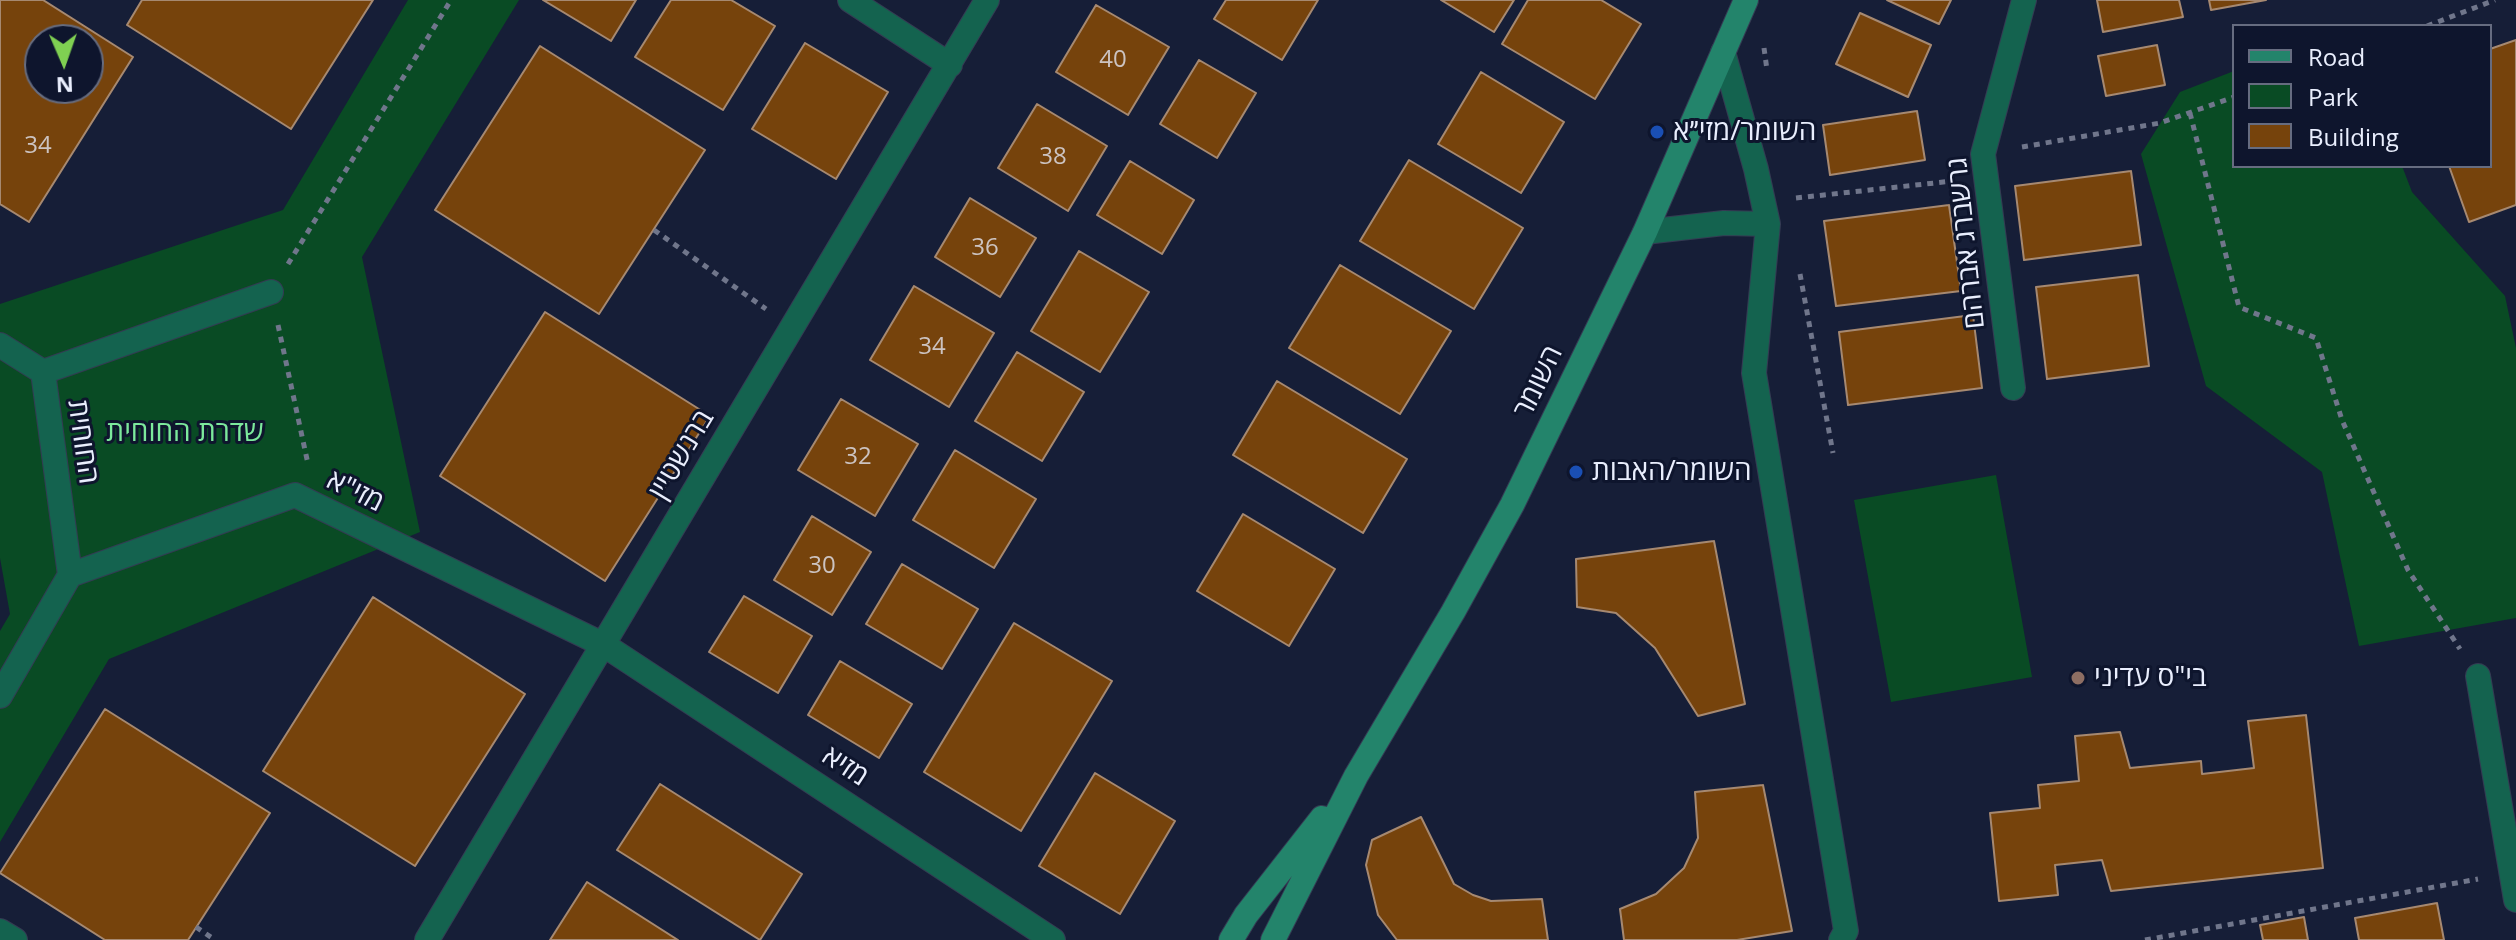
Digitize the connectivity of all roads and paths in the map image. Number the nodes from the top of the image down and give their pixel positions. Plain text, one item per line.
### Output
1 (451, 0) edge
2 (850, 0) edge
3 (987, 0) edge
4 (1746, 0) edge
5 (2024, 0) edge
6 (2495, 0) edge
7 (2432, 24) edge
8 (1723, 52) junction
9 (950, 65) junction
10 (2232, 98) edge
11 (2190, 113) junction
12 (1985, 166) junction
13 (1786, 199) dead end
14 (1768, 224) junction
15 (654, 230) dead end
16 (1645, 232) junction
17 (271, 292) junction
18 (793, 329) junction
19 (0, 345) edge
20 (43, 372) junction
21 (2013, 388) dead end
22 (317, 508) junction
23 (70, 575) junction
24 (604, 645) junction
25 (2478, 676) joint
26 (0, 696) edge
27 (1356, 776) junction
28 (2512, 873) junction
29 (2516, 900) edge
30 (196, 927) dead end
31 (0, 931) edge
32 (15, 940) edge
33 (215, 940) edge
34 (427, 940) edge
35 (1053, 940) edge
36 (1231, 940) edge
37 (1273, 940) edge
38 (1841, 940) edge
39 (2145, 940) edge

1 - 17 path
2 - 9 street
3 - 9 street, ברנשטיין
4 - 8 street, השומר
5 - 12 street, גרשברג אברהם
6 - 7 path
8 - 14 street
8 - 16 street, השומר
9 - 18 street, ברנשטיין
10 - 11 path
11 - 12 path
11 - 25 path
12 - 13 path
12 - 21 street, גרשברג אברהם
14 - 16 street
14 - 38 street
15 - 18 path
16 - 27 street, השומר
17 - 20 street, החוחית
17 - 22 path
18 - 24 street, ברנשטיין
19 - 20 street
20 - 23 street, החוחית
22 - 23 street, מזי"א
22 - 24 street, מזי"א
23 - 26 street
24 - 34 street, ברנשטיין
24 - 35 street, מזיא
25 - 28 street
27 - 36 street, השומר
27 - 37 street, השומר
28 - 29 street
28 - 39 path
30 - 33 path
31 - 32 street

